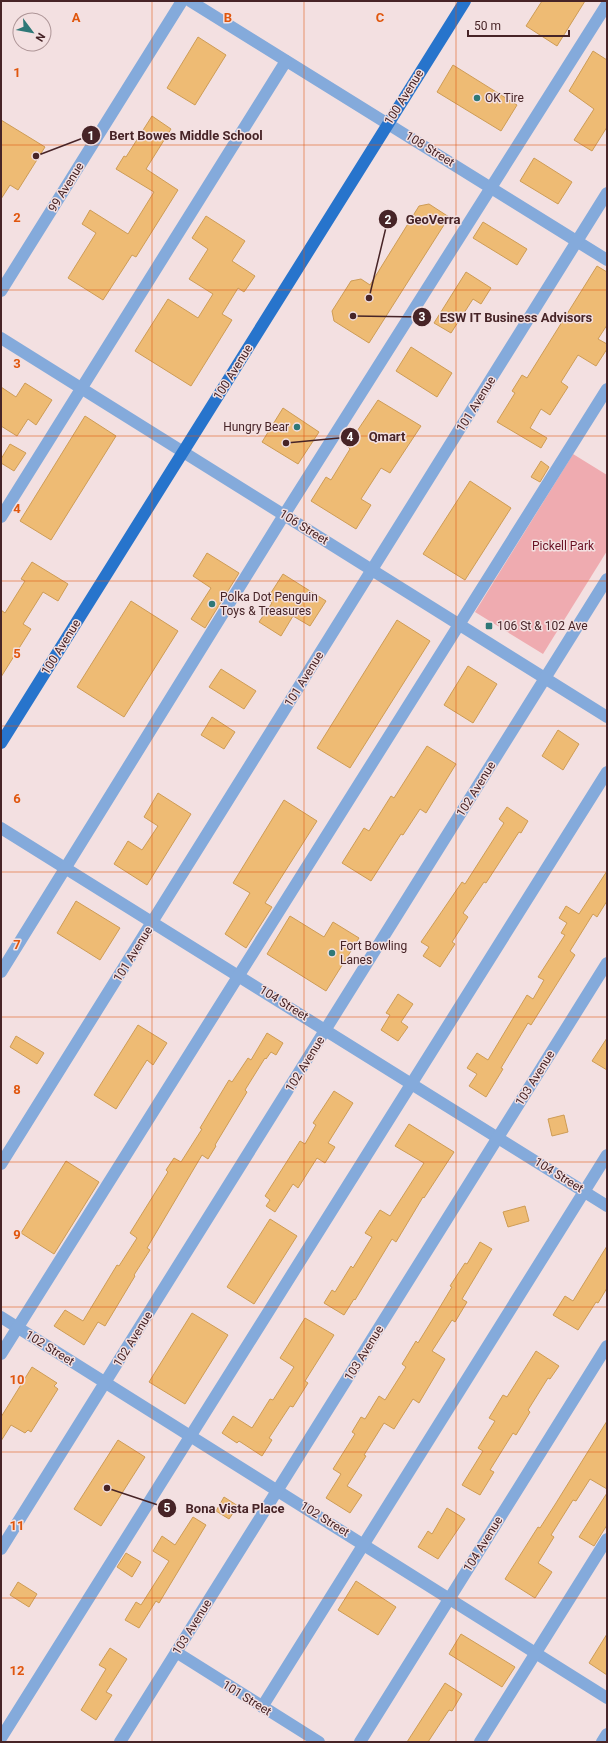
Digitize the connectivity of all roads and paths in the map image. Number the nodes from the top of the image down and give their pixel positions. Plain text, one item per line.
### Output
1 (182, 1) edge
2 (190, 1) edge
3 (465, 1) edge
4 (607, 4) edge
5 (286, 61) junction
6 (388, 123) junction
7 (491, 187) junction
8 (607, 193) edge
9 (577, 241) junction
10 (607, 260) edge
11 (1, 291) edge
12 (1, 338) edge
13 (81, 388) junction
14 (607, 389) edge
15 (183, 452) junction
16 (284, 515) junction
17 (1, 517) edge
18 (372, 570) junction
19 (607, 579) edge
20 (460, 624) junction
21 (545, 678) junction
22 (607, 717) edge
23 (1, 743) edge
24 (607, 772) edge
25 (1, 828) edge
26 (66, 868) junction
27 (153, 922) junction
28 (607, 963) edge
29 (1, 972) edge
30 (239, 975) junction
31 (326, 1030) junction
32 (411, 1083) junction
33 (498, 1137) junction
34 (607, 1154) edge
35 (1, 1164) edge
36 (584, 1191) junction
37 (607, 1206) edge
38 (1, 1317) edge
39 (18, 1328) junction
40 (607, 1346) edge
41 (1, 1354) edge
42 (105, 1382) junction
43 (190, 1436) junction
44 (278, 1490) junction
45 (607, 1539) edge
46 (363, 1544) junction
47 (1, 1549) edge
48 (449, 1598) junction
49 (176, 1652) junction
50 (536, 1653) junction
51 (607, 1698) edge
52 (262, 1707) junction
53 (607, 1734) edge
54 (1, 1738) edge
55 (120, 1742) edge
56 (319, 1742) edge
57 (360, 1742) edge
58 (480, 1742) edge
59 (602, 1742) edge

1 - 11 street, 99 Avenue
2 - 5 street, 108 Street
3 - 6 main road, 100 Avenue
4 - 7 street
5 - 6 street, 108 Street
5 - 13 street
6 - 7 street, 108 Street
6 - 15 main road, 100 Avenue
7 - 9 street, 108 Street
7 - 16 street
8 - 9 street, 101 Avenue
9 - 10 street, 108 Street
9 - 18 street, 101 Avenue
12 - 13 street, 106 Street
13 - 15 street, 106 Street
13 - 17 street
14 - 20 street
15 - 16 street, 106 Street
15 - 23 main road, 100 Avenue
16 - 18 street, 106 Street
16 - 26 street
18 - 20 street, 106 Street
18 - 27 street, 101 Avenue
19 - 21 street, 102 Avenue
20 - 21 street, 106 Street
20 - 30 street
21 - 22 street, 106 Street
21 - 31 street, 102 Avenue
24 - 32 street
25 - 26 street, 104 Street
26 - 27 street, 104 Street
26 - 29 street
27 - 30 street, 104 Street
27 - 35 street, 101 Avenue
28 - 33 street, 103 Avenue
30 - 31 street, 104 Street
30 - 39 street
31 - 32 street, 104 Street
31 - 42 street, 102 Avenue
32 - 33 street, 104 Street
32 - 43 street
33 - 36 street, 104 Street
33 - 44 street, 103 Avenue
34 - 36 street
36 - 37 street, 104 Street
36 - 46 street
38 - 39 street, 102 Street
39 - 41 street
39 - 42 street, 102 Street
40 - 48 street, 104 Avenue
42 - 43 street, 102 Street
42 - 47 street, 102 Avenue
43 - 44 street, 102 Street
43 - 54 street
44 - 46 street, 102 Street
44 - 49 street, 103 Avenue
45 - 50 street
46 - 48 street, 102 Street
46 - 52 street
48 - 50 street, 102 Street
48 - 57 street, 104 Avenue
49 - 52 street, 101 Street
49 - 55 street, 103 Avenue
50 - 51 street, 102 Street
50 - 58 street
52 - 56 street, 101 Street
53 - 59 street

